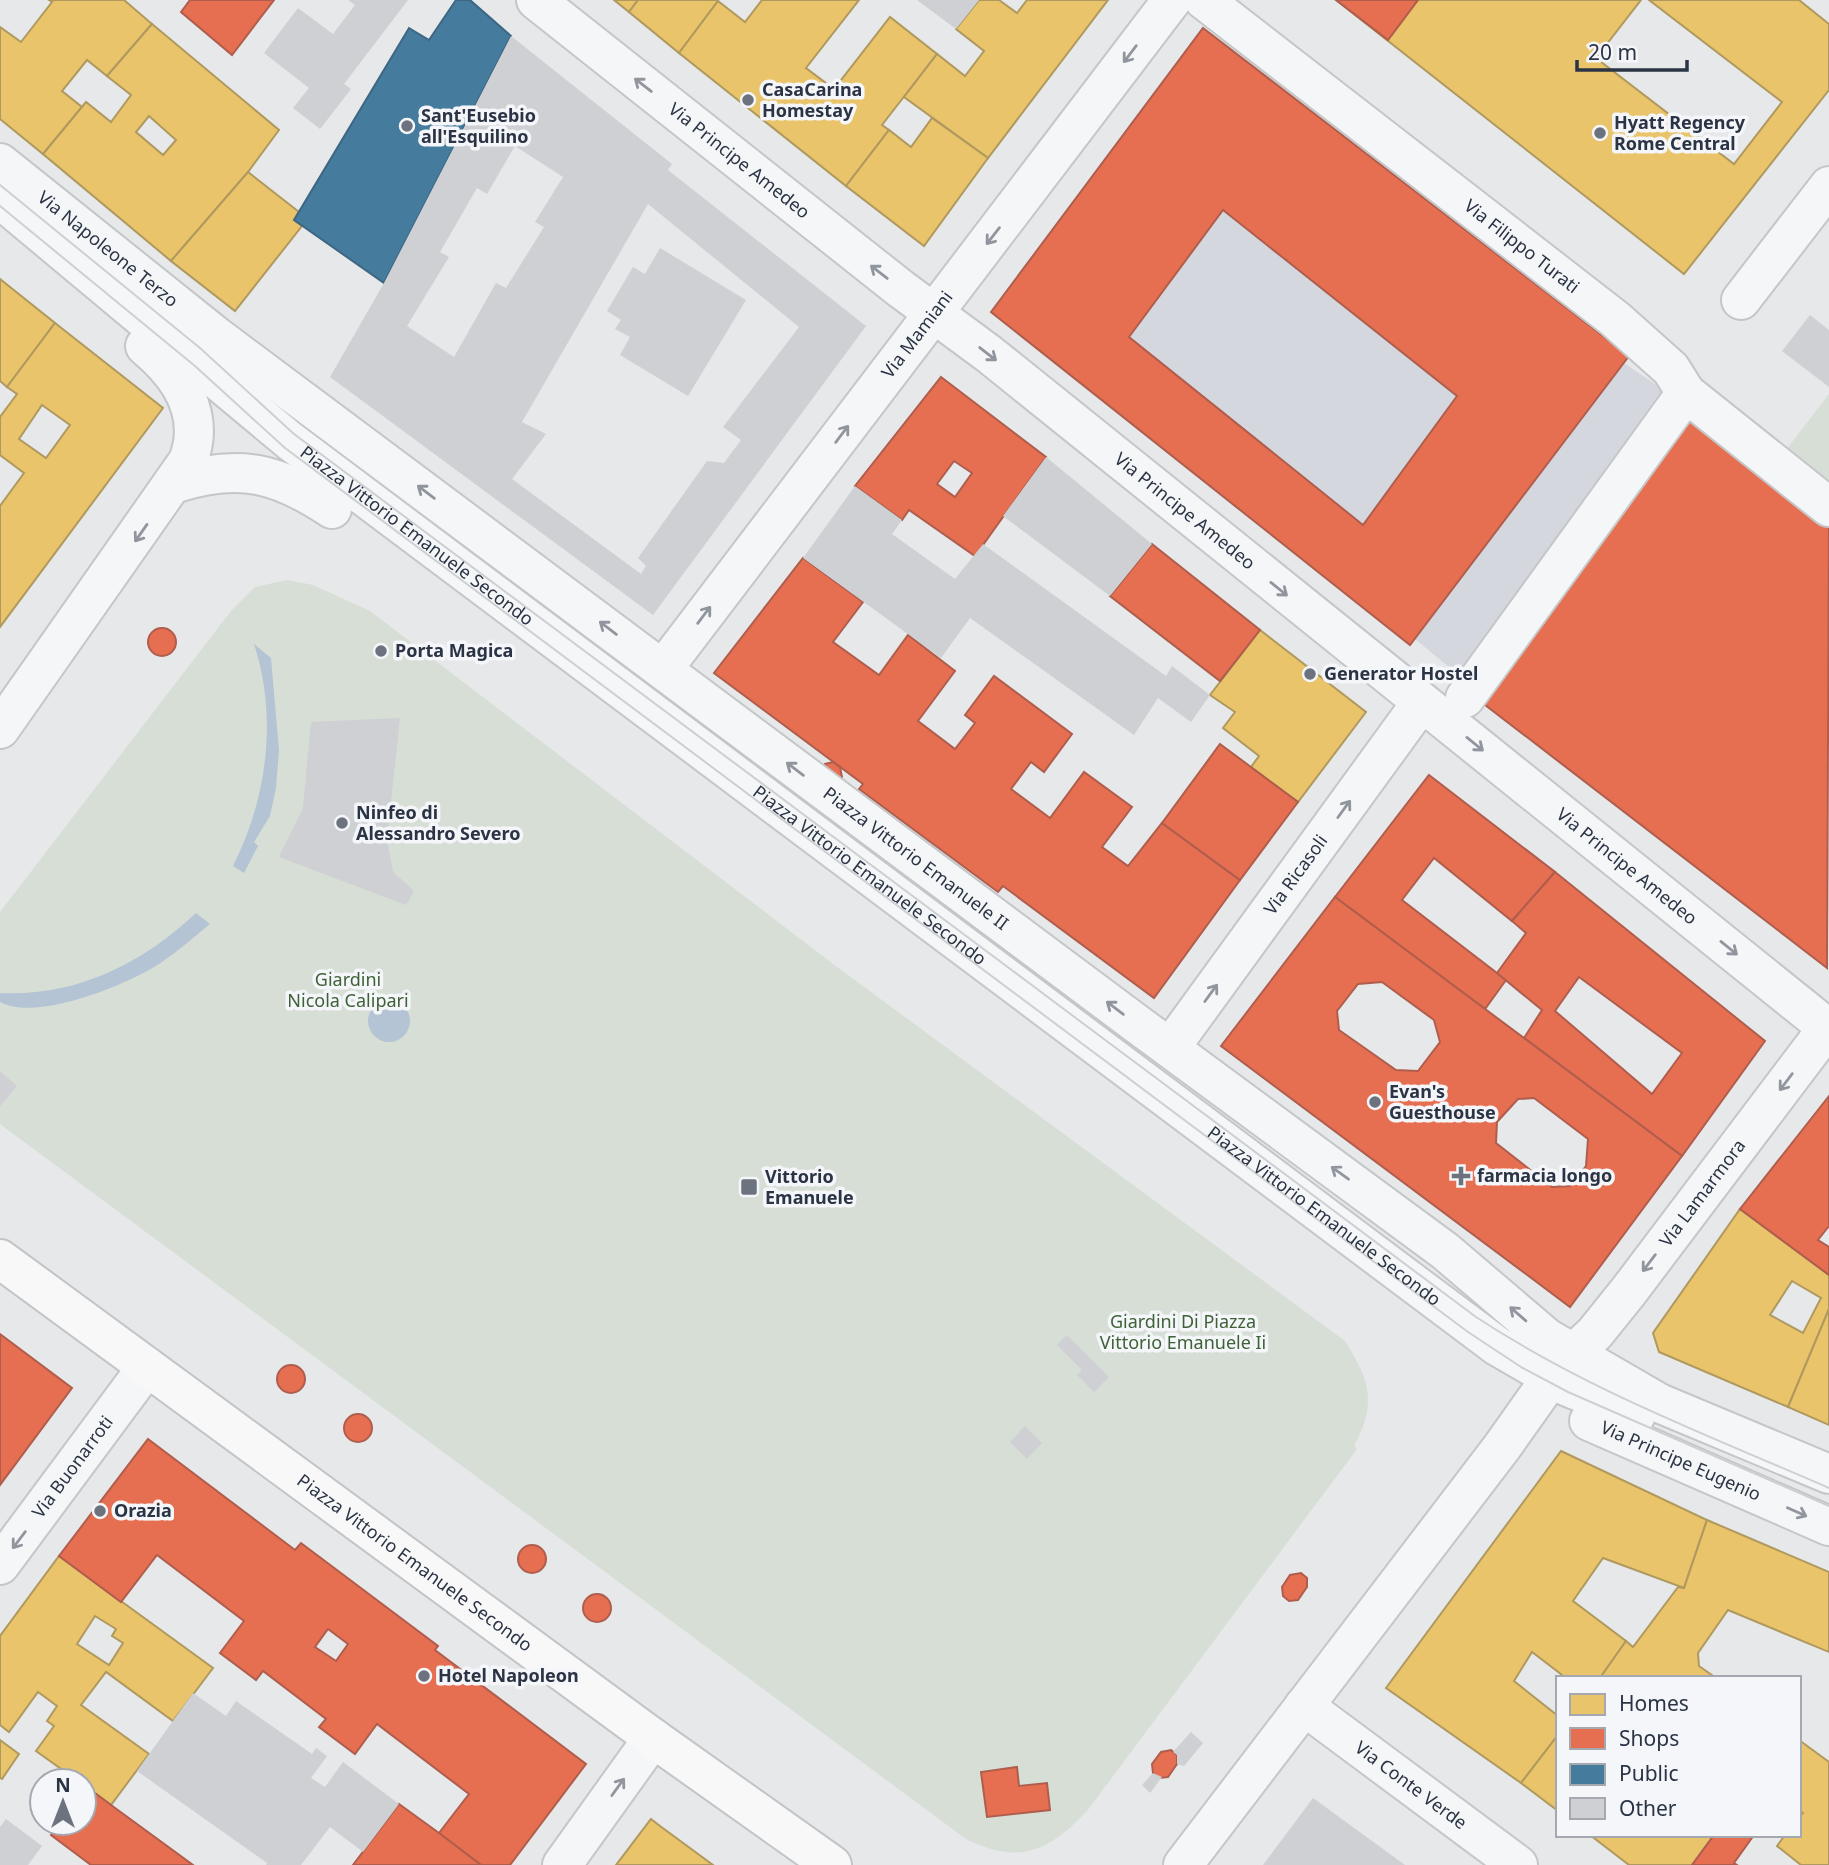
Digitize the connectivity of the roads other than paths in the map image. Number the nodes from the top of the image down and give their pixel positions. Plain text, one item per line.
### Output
1 (536, 0) edge
2 (1172, 0) edge
3 (1204, 0) edge
4 (0, 163) edge
5 (1829, 186) edge
6 (0, 199) edge
7 (0, 227) edge
8 (1741, 300) dead end
9 (933, 313) junction
10 (198, 361) junction
11 (1686, 393) junction
12 (176, 483) junction
13 (1829, 507) edge
14 (332, 509) dead end
15 (663, 669) junction
16 (1465, 698) dead end
17 (1421, 703) junction
18 (1, 727) edge
19 (1829, 1028) edge
20 (1170, 1048) junction
21 (0, 1259) edge
22 (147, 1367) junction
23 (1551, 1379) junction
24 (1829, 1474) edge
25 (1829, 1499) edge
26 (1829, 1526) edge
27 (0, 1565) edge
28 (1304, 1706) junction
29 (653, 1738) junction
30 (562, 1865) edge
31 (832, 1865) edge
32 (1182, 1865) edge
33 (1518, 1865) edge

9 -> 1 street, Via Principe Amedeo
2 -> 9 street, Via Mamiani
3 - 11 street, Via Filippo Turati
4 - 10 street, Via Napoleone Terzo
5 - 8 street
6 - 10 street, Via Napoleone Terzo
7 - 10 street
15 -> 9 street, Via Mamiani
9 -> 17 street, Via Principe Amedeo
10 - 12 street
15 -> 10 street
10 - 23 street, Piazza Vittorio Emanuele Secondo
11 - 13 street, Via Filippo Turati
11 - 16 street
12 - 14 street
12 -> 18 street
20 -> 15 street, Piazza Vittorio Emanuele II
17 -> 19 street, Via Principe Amedeo
20 -> 17 street, Via Ricasoli
19 -> 23 street, Via Lamarmora
23 -> 20 street
21 - 22 main road, Piazza Vittorio Emanuele Secondo
22 -> 27 street, Via Buonarroti
22 - 29 main road, Piazza Vittorio Emanuele Secondo
23 - 24 street
23 - 25 street, Via Principe Eugenio
23 -> 26 street, Via Principe Eugenio
23 - 28 street
28 - 32 street
28 - 33 street, Via Conte Verde
30 -> 29 street
29 - 31 main road, Piazza Vittorio Emanuele Secondo

